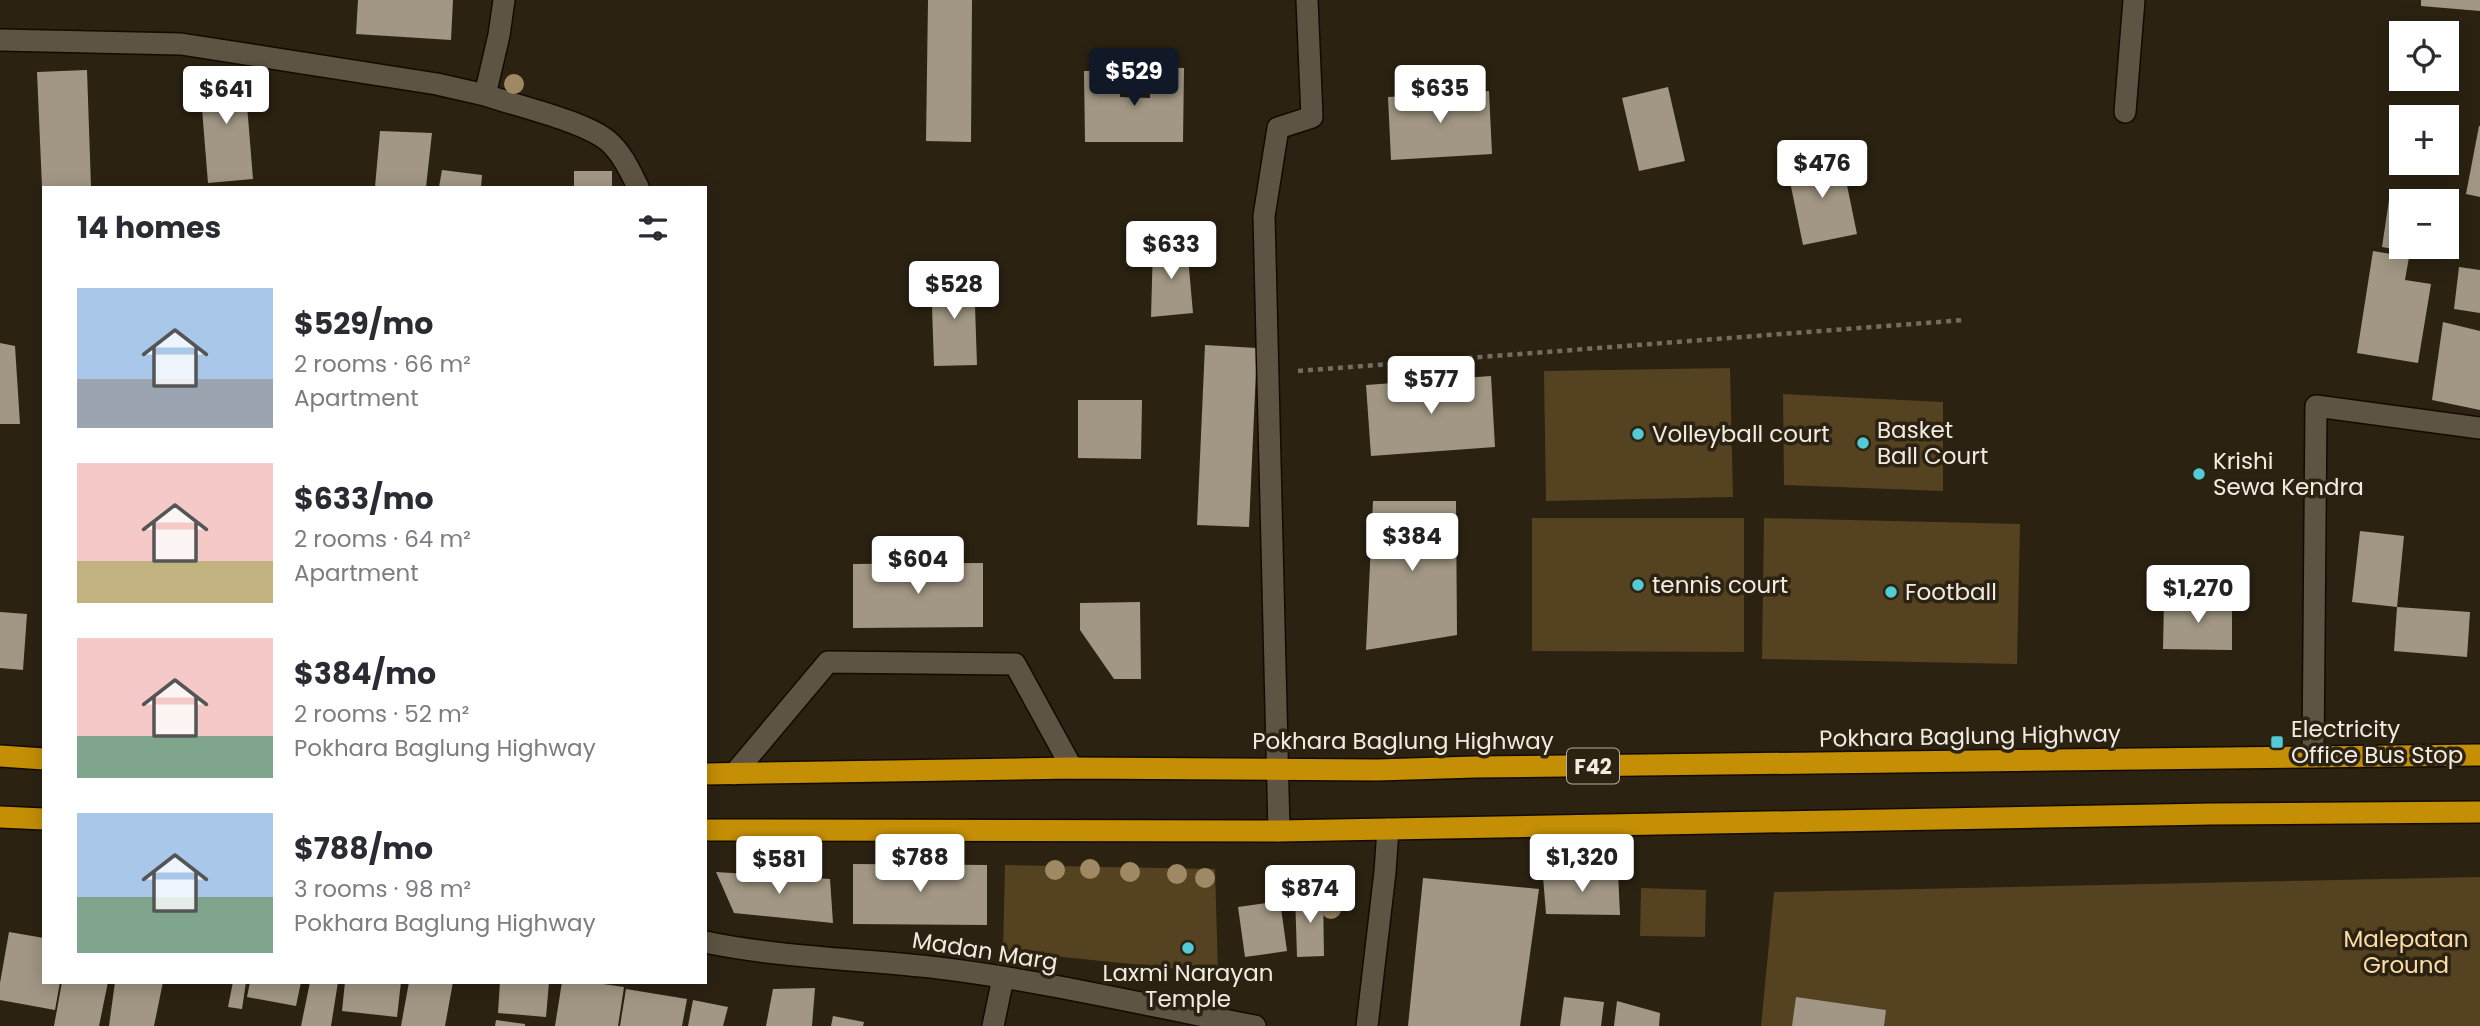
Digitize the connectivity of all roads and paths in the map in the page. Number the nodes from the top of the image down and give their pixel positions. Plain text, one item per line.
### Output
1 (504, 0) edge
2 (1307, 0) edge
3 (2134, 0) edge
4 (0, 40) edge
5 (485, 95) junction
6 (2125, 112) dead end
7 (637, 186) edge
8 (1964, 320) dead end
9 (1268, 374) junction
10 (2480, 428) edge
11 (2480, 755) edge
12 (0, 756) edge
13 (42, 758) edge
14 (2313, 758) junction
15 (1072, 768) junction
16 (1279, 769) junction
17 (707, 774) edge
18 (734, 774) junction
19 (2480, 812) edge
20 (0, 817) edge
21 (42, 819) edge
22 (1388, 829) junction
23 (707, 830) edge
24 (1279, 831) junction
25 (707, 942) edge
26 (1003, 978) junction
27 (993, 1026) edge
28 (1255, 1026) edge
29 (1367, 1026) edge

1 - 5 street
2 - 9 street
3 - 6 street
4 - 5 street
5 - 7 street
8 - 9 path
9 - 16 street
10 - 14 street
11 - 14 highway, Pokhara Baglung Highway / F42
12 - 13 highway
14 - 16 highway, Pokhara Baglung Highway / F42
15 - 16 highway, Pokhara Baglung Highway / F42
15 - 18 highway, Pokhara Baglung Highway / F42
15 - 18 street
16 - 24 street
17 - 18 highway, Pokhara Baglung Highway / F42
19 - 22 highway
20 - 21 highway
22 - 24 highway
22 - 29 street
23 - 24 highway
25 - 26 street, Madan Marg
26 - 27 street
26 - 28 street, Madan Marg

